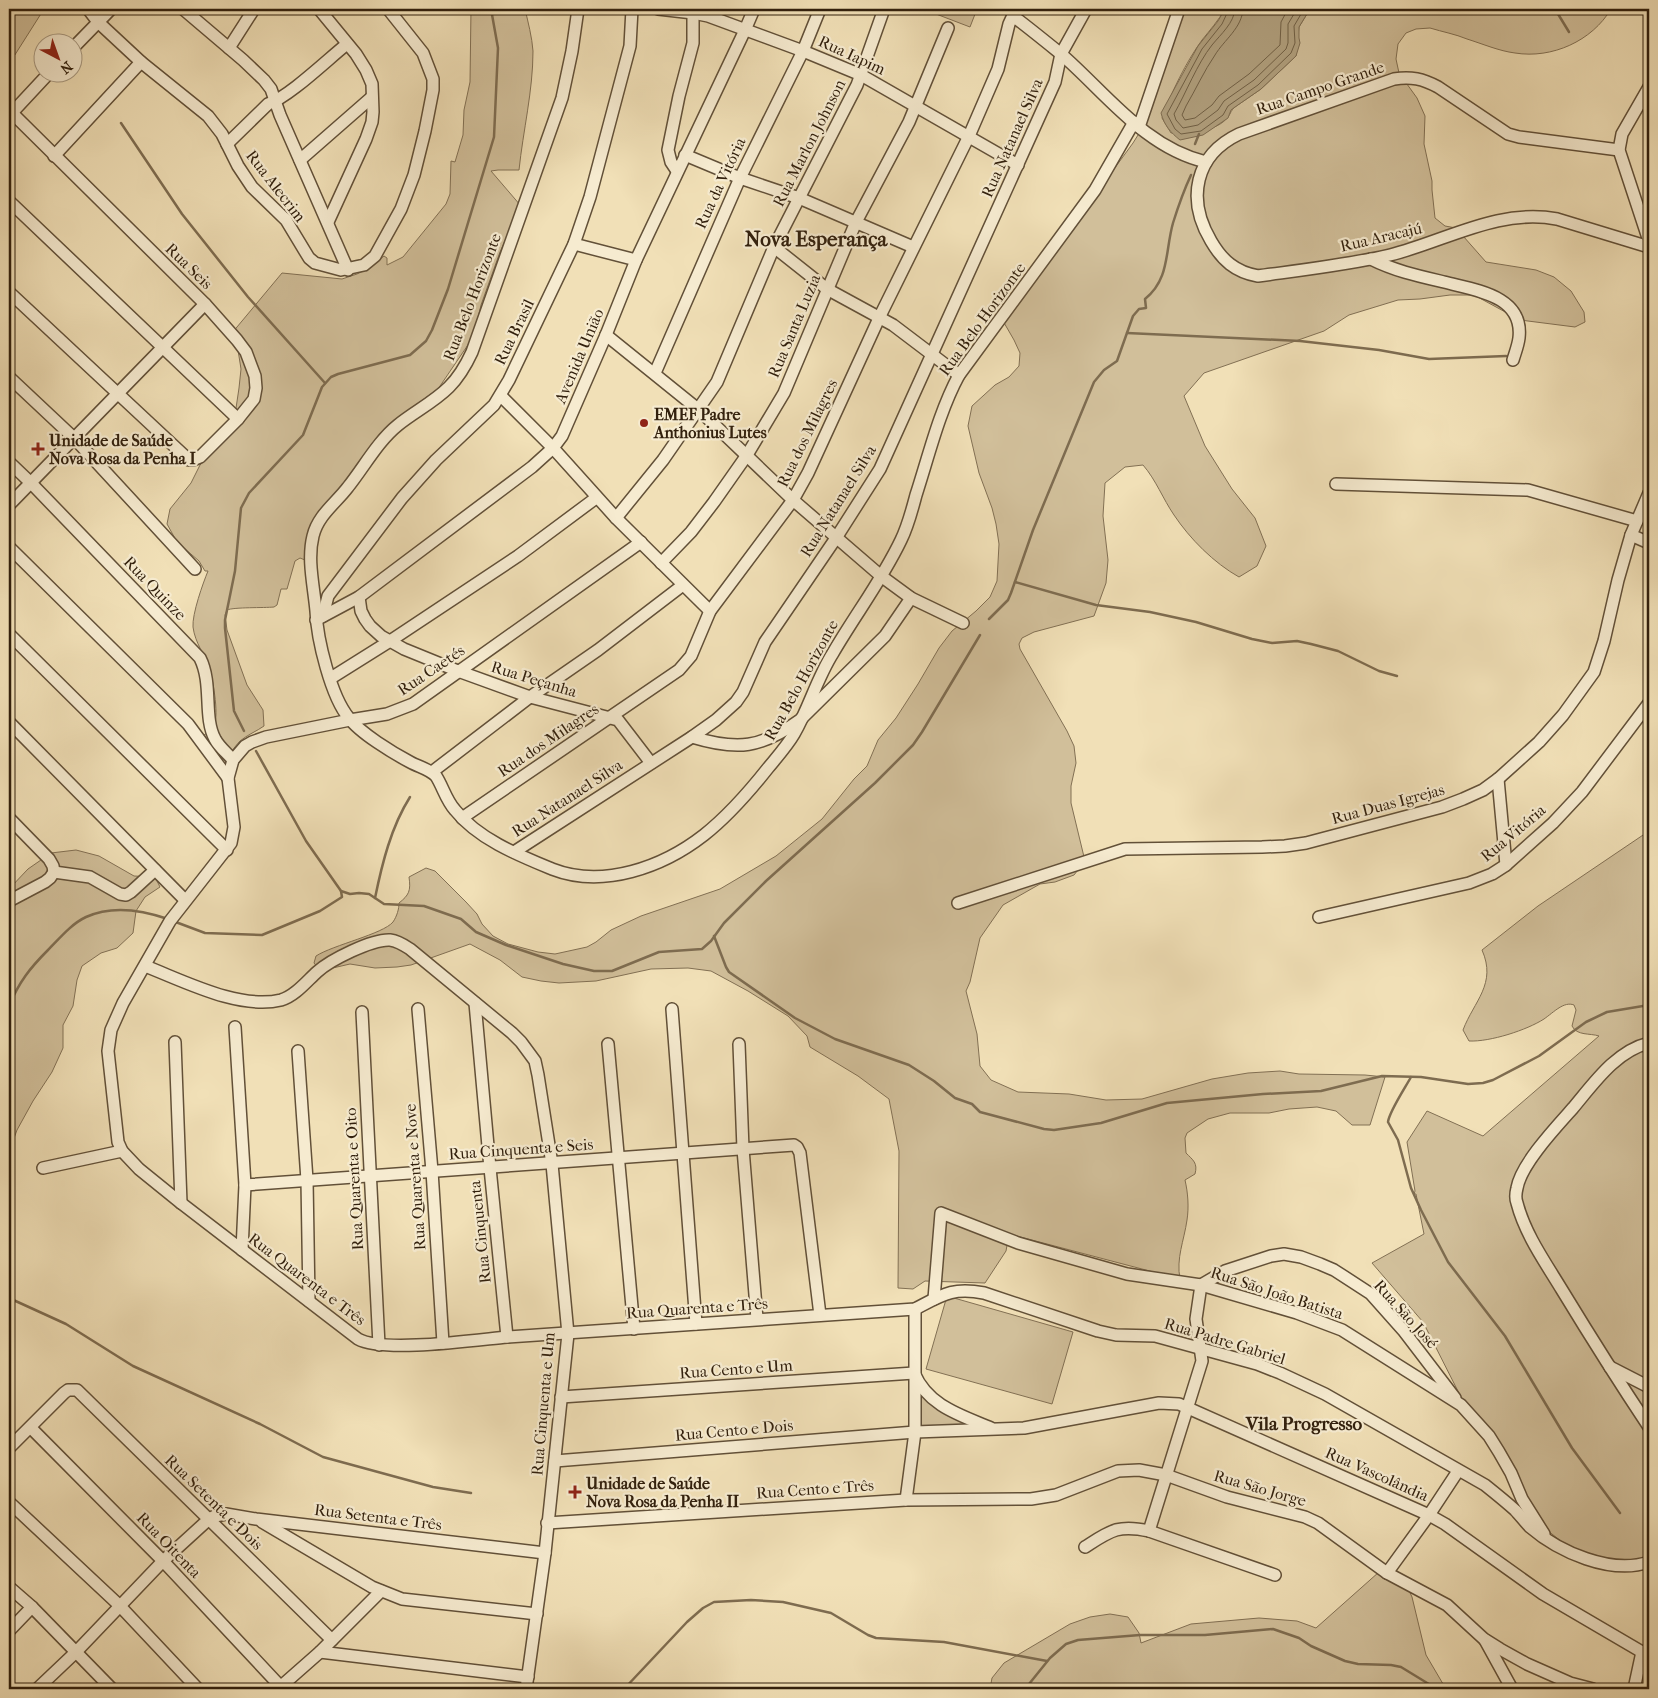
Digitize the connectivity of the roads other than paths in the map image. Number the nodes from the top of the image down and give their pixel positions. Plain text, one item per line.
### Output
1 (88, 9) edge
2 (111, 9) edge
3 (183, 9) edge
4 (254, 9) edge
5 (319, 9) edge
6 (388, 9) edge
7 (578, 9) edge
8 (632, 9) edge
9 (658, 9) edge
10 (754, 9) edge
11 (820, 9) edge
12 (884, 9) edge
13 (1086, 9) edge
14 (1179, 9) edge
15 (693, 11) edge
16 (1014, 12) edge
17 (98, 22) junction
18 (948, 28) dead end
19 (746, 30) junction
20 (82, 39) edge
21 (347, 44) junction
22 (229, 48) junction
23 (803, 51) junction
24 (1061, 54) junction
25 (142, 62) junction
26 (861, 75) junction
27 (40, 82) edge
28 (1649, 88) edge
29 (372, 97) junction
30 (274, 102) junction
31 (916, 106) junction
32 (10, 113) edge
33 (1136, 124) junction
34 (969, 136) junction
35 (226, 144) junction
36 (1620, 150) junction
37 (685, 155) junction
38 (54, 156) junction
39 (300, 160) junction
40 (1206, 162) junction
41 (1018, 165) junction
42 (677, 171) junction
43 (740, 178) junction
44 (799, 198) junction
45 (9, 201) edge
46 (328, 222) junction
47 (856, 222) junction
48 (1649, 241) edge
49 (574, 244) junction
50 (774, 247) junction
51 (913, 247) junction
52 (1649, 247) edge
53 (1371, 259) junction
54 (636, 260) junction
55 (348, 270) junction
56 (827, 289) junction
57 (9, 292) edge
58 (205, 304) junction
59 (880, 316) junction
60 (606, 335) junction
61 (162, 347) junction
62 (931, 353) junction
63 (1513, 360) dead end
64 (654, 374) junction
65 (958, 375) junction
66 (9, 377) edge
67 (118, 394) junction
68 (500, 396) junction
69 (698, 410) junction
70 (238, 420) junction
71 (75, 439) junction
72 (553, 448) junction
73 (747, 455) junction
74 (9, 462) edge
75 (31, 483) junction
76 (1336, 484) dead end
77 (1649, 493) edge
78 (596, 498) junction
79 (793, 500) junction
80 (9, 505) edge
81 (616, 518) junction
82 (1637, 521) junction
83 (1631, 535) junction
84 (836, 538) junction
85 (640, 542) junction
86 (1649, 544) edge
87 (9, 548) edge
88 (661, 563) junction
89 (195, 569) dead end
90 (882, 576) junction
91 (683, 585) junction
92 (359, 597) junction
93 (912, 598) junction
94 (710, 611) junction
95 (319, 618) junction
96 (963, 623) dead end
97 (9, 634) edge
98 (390, 641) junction
99 (458, 671) junction
100 (331, 678) junction
101 (530, 697) junction
102 (1649, 703) edge
103 (611, 717) junction
104 (350, 720) junction
105 (800, 720) junction
106 (9, 722) edge
107 (692, 737) junction
108 (233, 760) junction
109 (651, 763) junction
110 (432, 772) junction
111 (228, 778) junction
112 (1498, 779) junction
113 (9, 818) edge
114 (462, 818) junction
115 (227, 850) junction
116 (514, 852) junction
117 (1506, 865) junction
118 (155, 870) junction
119 (54, 872) junction
120 (9, 900) edge
121 (185, 900) junction
122 (958, 902) dead end
123 (1319, 917) dead end
124 (145, 966) junction
125 (475, 1003) junction
126 (672, 1008) dead end
127 (418, 1009) dead end
128 (362, 1012) dead end
129 (235, 1027) dead end
130 (175, 1042) dead end
131 (608, 1044) dead end
132 (739, 1044) dead end
133 (1649, 1044) edge
134 (298, 1051) dead end
135 (742, 1149) junction
136 (122, 1150) junction
137 (682, 1154) junction
138 (618, 1159) junction
139 (552, 1164) junction
140 (43, 1168) dead end
141 (490, 1168) junction
142 (432, 1171) junction
143 (370, 1176) junction
144 (307, 1180) junction
145 (245, 1186) junction
146 (181, 1204) junction
147 (242, 1250) junction
148 (1201, 1285) junction
149 (934, 1299) junction
150 (309, 1301) junction
151 (915, 1308) junction
152 (820, 1315) junction
153 (757, 1319) junction
154 (696, 1324) junction
155 (634, 1329) junction
156 (568, 1334) junction
157 (508, 1337) junction
158 (443, 1343) junction
159 (379, 1345) junction
160 (1202, 1350) junction
161 (1608, 1366) junction
162 (914, 1373) junction
163 (1649, 1387) edge
164 (561, 1397) junction
165 (1461, 1405) junction
166 (1187, 1408) junction
167 (1649, 1427) edge
168 (31, 1428) junction
169 (995, 1429) junction
170 (915, 1432) junction
171 (9, 1448) edge
172 (555, 1462) junction
173 (1458, 1471) junction
174 (1166, 1475) junction
175 (906, 1500) junction
176 (9, 1502) edge
177 (1429, 1515) junction
178 (209, 1519) junction
179 (256, 1519) junction
180 (548, 1523) junction
181 (1148, 1531) junction
182 (1548, 1540) junction
183 (1085, 1548) dead end
184 (545, 1553) junction
185 (163, 1561) junction
186 (1649, 1562) edge
187 (1387, 1573) junction
188 (1275, 1575) dead end
189 (9, 1587) edge
190 (380, 1591) junction
191 (119, 1606) junction
192 (32, 1607) junction
193 (537, 1614) junction
194 (9, 1631) edge
195 (1484, 1639) junction
196 (332, 1640) junction
197 (76, 1652) junction
198 (320, 1652) junction
199 (1647, 1653) edge
200 (528, 1677) junction
201 (1570, 1686) edge
202 (279, 1688) edge
203 (37, 1689) edge
204 (112, 1689) edge
205 (198, 1689) edge
206 (526, 1689) edge
207 (1512, 1689) edge
208 (1594, 1689) edge
209 (1634, 1689) edge

1 - 17 street, Rua Alecrim
2 - 17 street
3 - 22 street
4 - 22 street
5 - 21 street
6 - 55 street
7 - 95 street, Rua Belo Horizonte
8 - 49 street, Rua Brasil
9 - 15 street, Rua Iapim
10 - 19 street, Avenida União
11 - 23 street, Rua da Vitória
12 - 26 street, Rua Marlon Johnson
13 - 24 street, Rua Natanael Silva
14 - 33 street, Rua Belo Horizonte
15 - 19 street, Rua Iapim
15 - 42 street
16 - 24 street
16 - 34 street, Rua dos Milagres
17 - 20 street
17 - 25 street, Rua Alecrim
18 - 31 street, Rua Santa Luzia
19 - 23 street, Rua Iapim
19 - 37 street, Avenida União
21 - 29 street
21 - 30 street
22 - 30 street
23 - 26 street, Rua Iapim
23 - 43 street, Rua da Vitória
24 - 33 street
24 - 41 street, Rua Natanael Silva
25 - 35 street, Rua Alecrim
25 - 38 street
26 - 31 street, Rua Iapim
26 - 44 street, Rua Marlon Johnson
27 - 32 street
28 - 36 street
29 - 39 street
29 - 46 street
30 - 35 street
30 - 39 street
31 - 34 street, Rua Iapim
31 - 47 street, Rua Santa Luzia
32 - 38 street, Rua Seis
33 - 40 street
33 - 65 street, Rua Belo Horizonte
34 - 41 street, Rua Iapim
34 - 51 street, Rua dos Milagres
35 - 55 street, Rua Alecrim
36 - 40 street, Rua Campo Grande
36 - 48 street
37 - 42 street, Avenida União
37 - 43 street
38 - 58 street, Rua Seis
39 - 46 street
40 - 53 street, Rua Aracajú
41 - 62 street, Rua Natanael Silva
42 - 54 street, Avenida União
43 - 44 street
43 - 64 street, Rua da Vitória
44 - 47 street
44 - 50 street, Rua Marlon Johnson
45 - 61 street
46 - 55 street
47 - 51 street
47 - 56 street, Rua Santa Luzia
49 - 54 street
49 - 68 street, Rua Brasil
50 - 56 street
50 - 69 street, Rua Marlon Johnson
51 - 59 street, Rua dos Milagres
52 - 53 street, Rua Aracajú
53 - 63 street
54 - 60 street, Avenida União
56 - 59 street
56 - 73 street, Rua Santa Luzia
57 - 67 street
58 - 61 street
58 - 70 street, Rua Seis
59 - 62 street
59 - 79 street, Rua dos Milagres
60 - 64 street
60 - 72 street, Avenida União
61 - 67 street
61 - 70 street
62 - 65 street
62 - 84 street, Rua Natanael Silva
64 - 69 street
65 - 90 street, Rua Belo Horizonte
66 - 71 street
67 - 70 street, Rua Seis
67 - 71 street
68 - 72 street
68 - 95 street, Rua Brasil
69 - 73 street
69 - 81 street, Rua Marlon Johnson
71 - 75 street
71 - 89 street
72 - 78 street
72 - 92 street, Avenida União
73 - 79 street
73 - 88 street, Rua Santa Luzia
74 - 75 street, Rua Quinze
75 - 80 street
75 - 108 street, Rua Quinze
76 - 82 street
77 - 82 street, Rua Duas Igrejas
78 - 81 street
78 - 98 street
79 - 84 street
79 - 94 street, Rua dos Milagres
81 - 85 street
82 - 83 street, Rua Duas Igrejas
83 - 86 street
83 - 112 street, Rua Duas Igrejas
84 - 90 street
84 - 107 street, Rua Natanael Silva
85 - 88 street
85 - 99 street, Rua Caetés
87 - 111 street
88 - 91 street
90 - 93 street
90 - 105 street, Rua Belo Horizonte
91 - 94 street
91 - 101 street
92 - 95 street, Avenida União
92 - 98 street, Rua Peçanha
93 - 96 street
93 - 105 street
94 - 103 street, Rua dos Milagres
95 - 100 street, Rua Belo Horizonte
97 - 115 street
98 - 99 street, Rua Peçanha
98 - 100 street
99 - 101 street, Rua Peçanha
99 - 104 street, Rua Caetés
100 - 104 street, Rua Belo Horizonte
101 - 103 street, Rua Peçanha
101 - 110 street
102 - 117 street, Rua Vitória
103 - 109 street, Rua Peçanha
103 - 114 street, Rua dos Milagres
104 - 108 street, Rua Caetés
104 - 110 street, Rua Belo Horizonte
105 - 107 street
105 - 116 street, Rua Belo Horizonte
106 - 118 street
107 - 109 street, Rua Natanael Silva
108 - 111 street
109 - 116 street, Rua Natanael Silva
110 - 114 street, Rua Belo Horizonte
111 - 115 street, Rua Quarenta e Três
112 - 117 street
112 - 122 street, Rua Duas Igrejas
113 - 119 street
114 - 116 street, Rua Belo Horizonte
115 - 121 street, Rua Quarenta e Três
117 - 123 street, Rua Vitória
118 - 119 street
118 - 121 street
119 - 120 street
121 - 124 street, Rua Quarenta e Três
124 - 125 street, Rua Cinquenta e Um
124 - 136 street, Rua Quarenta e Três
125 - 139 street, Rua Cinquenta e Um
125 - 141 street, Rua Cinquenta
126 - 137 street
127 - 142 street, Rua Quarenta e Nove
128 - 143 street, Rua Quarenta e Oito
129 - 145 street
130 - 146 street
131 - 138 street
132 - 135 street
133 - 161 street
134 - 144 street
135 - 137 street, Rua Cinquenta e Seis
135 - 152 street, Rua Cinquenta e Seis
135 - 153 street
136 - 140 street
136 - 146 street, Rua Quarenta e Três
137 - 138 street, Rua Cinquenta e Seis
137 - 154 street
138 - 139 street, Rua Cinquenta e Seis
138 - 155 street
139 - 141 street, Rua Cinquenta e Seis
139 - 156 street, Rua Cinquenta e Um
141 - 142 street, Rua Cinquenta e Seis
141 - 157 street, Rua Cinquenta
142 - 143 street, Rua Cinquenta e Seis
142 - 158 street, Rua Quarenta e Nove
143 - 144 street, Rua Cinquenta e Seis
143 - 159 street, Rua Quarenta e Oito
144 - 145 street, Rua Cinquenta e Seis
144 - 150 street
145 - 147 street
146 - 147 street, Rua Quarenta e Três
147 - 150 street, Rua Quarenta e Três
148 - 149 street, Rua São João Batista
148 - 160 street
148 - 165 street, Rua São João Batista
148 - 165 street, Rua São José
149 - 151 street, Rua Padre Gabriel
149 - 160 street, Rua Padre Gabriel
150 - 159 street, Rua Quarenta e Três
151 - 152 street, Rua Quarenta e Três
151 - 162 street
152 - 153 street, Rua Quarenta e Três
153 - 154 street, Rua Quarenta e Três
154 - 155 street, Rua Quarenta e Três
155 - 156 street, Rua Quarenta e Três
156 - 157 street, Rua Quarenta e Três
156 - 164 street, Rua Cinquenta e Um
157 - 158 street, Rua Quarenta e Três
158 - 159 street, Rua Quarenta e Três
160 - 166 street
160 - 173 street, Rua Padre Gabriel
161 - 163 street
161 - 167 street
162 - 164 street, Rua Cento e Um
162 - 169 street
162 - 170 street
164 - 172 street, Rua Cinquenta e Um
165 - 182 street, Rua São João Batista
166 - 169 street, Rua Vascolândia
166 - 174 street
166 - 177 street, Rua Vascolândia
168 - 171 street
168 - 178 street, Rua Setenta e Dois
168 - 185 street, Rua Oitenta
169 - 170 street, Rua Vascolândia
170 - 172 street, Rua Cento e Dois
170 - 175 street
172 - 180 street, Rua Cinquenta e Um
173 - 177 street
173 - 182 street, Rua Padre Gabriel
174 - 175 street, Rua São Jorge
174 - 181 street
174 - 187 street, Rua São Jorge
175 - 180 street, Rua Cento e Três
176 - 191 street
177 - 187 street
177 - 199 street, Rua Vascolândia
178 - 179 street, Rua Setenta e Três
178 - 185 street
178 - 196 street, Rua Setenta e Dois
179 - 184 street, Rua Setenta e Três
179 - 190 street
180 - 184 street, Rua Cinquenta e Um
181 - 183 street
181 - 188 street
182 - 186 street, Rua Padre Gabriel
184 - 193 street, Rua Cinquenta e Um
185 - 191 street
185 - 202 street, Rua Oitenta
187 - 195 street, Rua São Jorge
189 - 192 street
190 - 193 street
190 - 196 street
191 - 197 street
191 - 205 street
192 - 194 street
192 - 197 street
193 - 200 street, Rua Cinquenta e Um
195 - 201 street, Rua São Jorge
195 - 207 street
196 - 198 street
197 - 203 street
197 - 204 street
198 - 200 street
198 - 202 street
199 - 209 street, Rua Vascolândia
200 - 206 street, Rua Cinquenta e Um
201 - 208 street, Rua São Jorge

